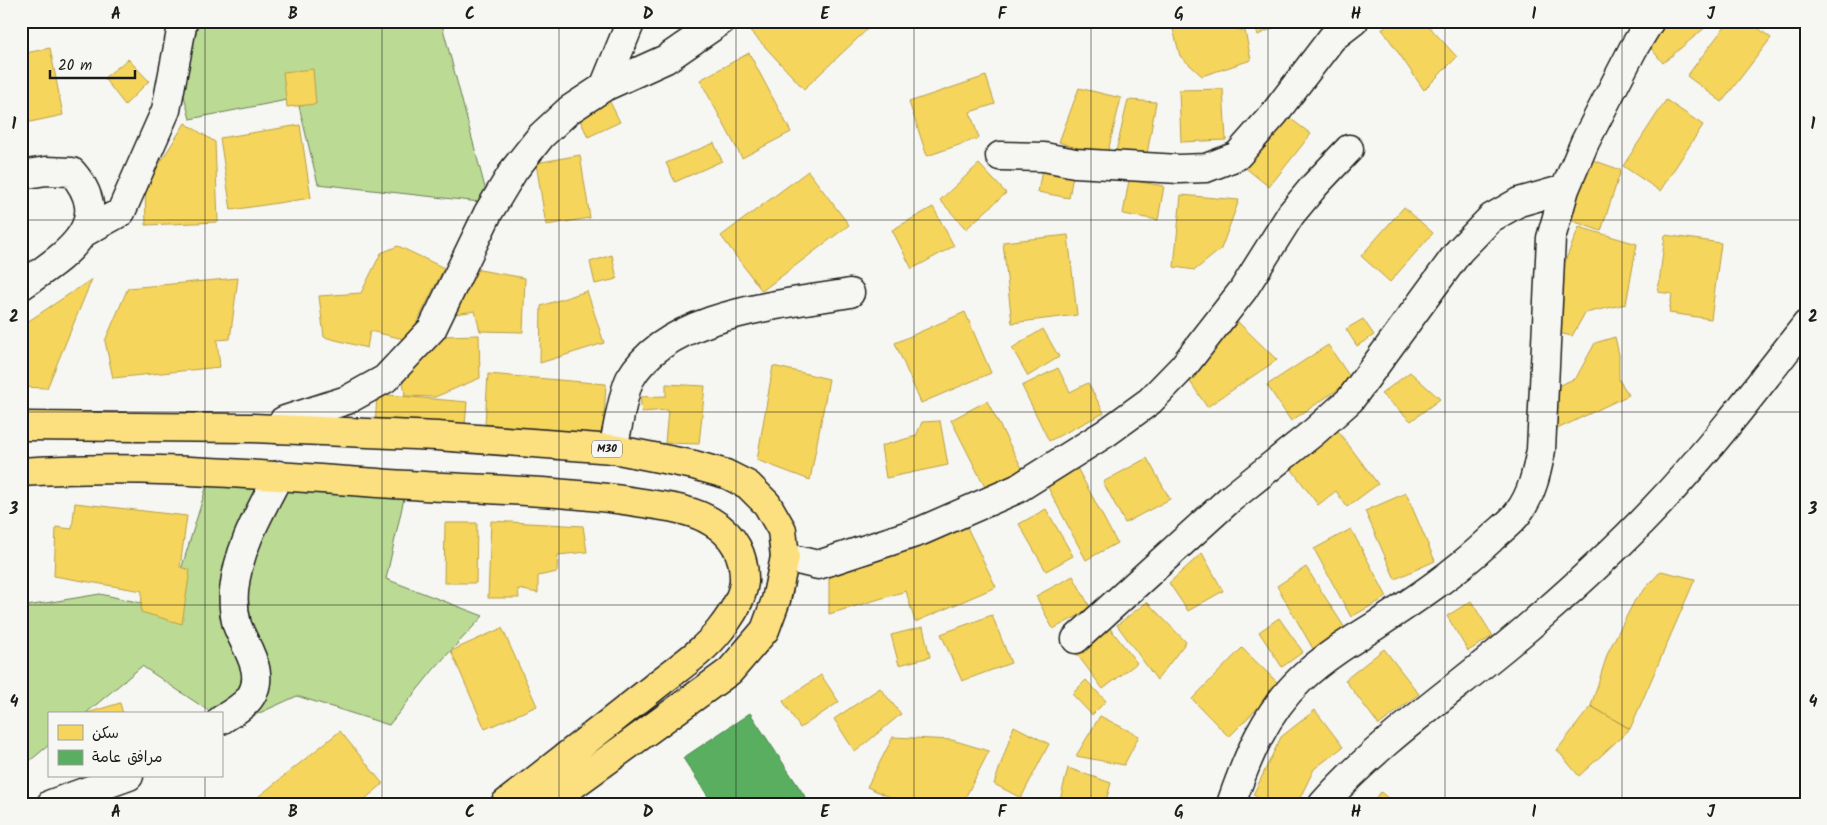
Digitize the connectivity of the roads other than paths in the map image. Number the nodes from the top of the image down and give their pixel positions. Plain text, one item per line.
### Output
1 (184, 21) edge
2 (631, 21) edge
3 (721, 21) edge
4 (1354, 21) edge
5 (1650, 21) edge
6 (604, 86) junction
7 (1348, 149) dead end
8 (1000, 156) dead end
9 (21, 175) edge
10 (1565, 188) junction
11 (85, 232) junction
12 (21, 286) edge
13 (850, 293) dead end
14 (1806, 325) edge
15 (21, 426) edge
16 (278, 429) junction
17 (613, 449) junction
18 (21, 472) edge
19 (280, 475) junction
20 (785, 557) junction
21 (1076, 639) dead end
22 (222, 719) edge
23 (123, 778) edge
24 (51, 804) edge
25 (505, 804) edge
26 (547, 804) edge
27 (1231, 804) edge
28 (1323, 804) edge

1 - 11 street
2 - 6 street
3 - 6 street
4 - 8 street
5 - 10 street
6 - 16 street
7 - 20 street
9 - 11 street
10 - 21 street
10 - 27 street
11 - 12 street
13 - 17 street
14 - 28 street
15 - 16 highway, M30
16 - 17 highway, M30
17 - 20 highway, M30
18 - 19 highway
19 - 22 street
19 - 25 highway
20 - 26 highway, M30
23 - 24 street

